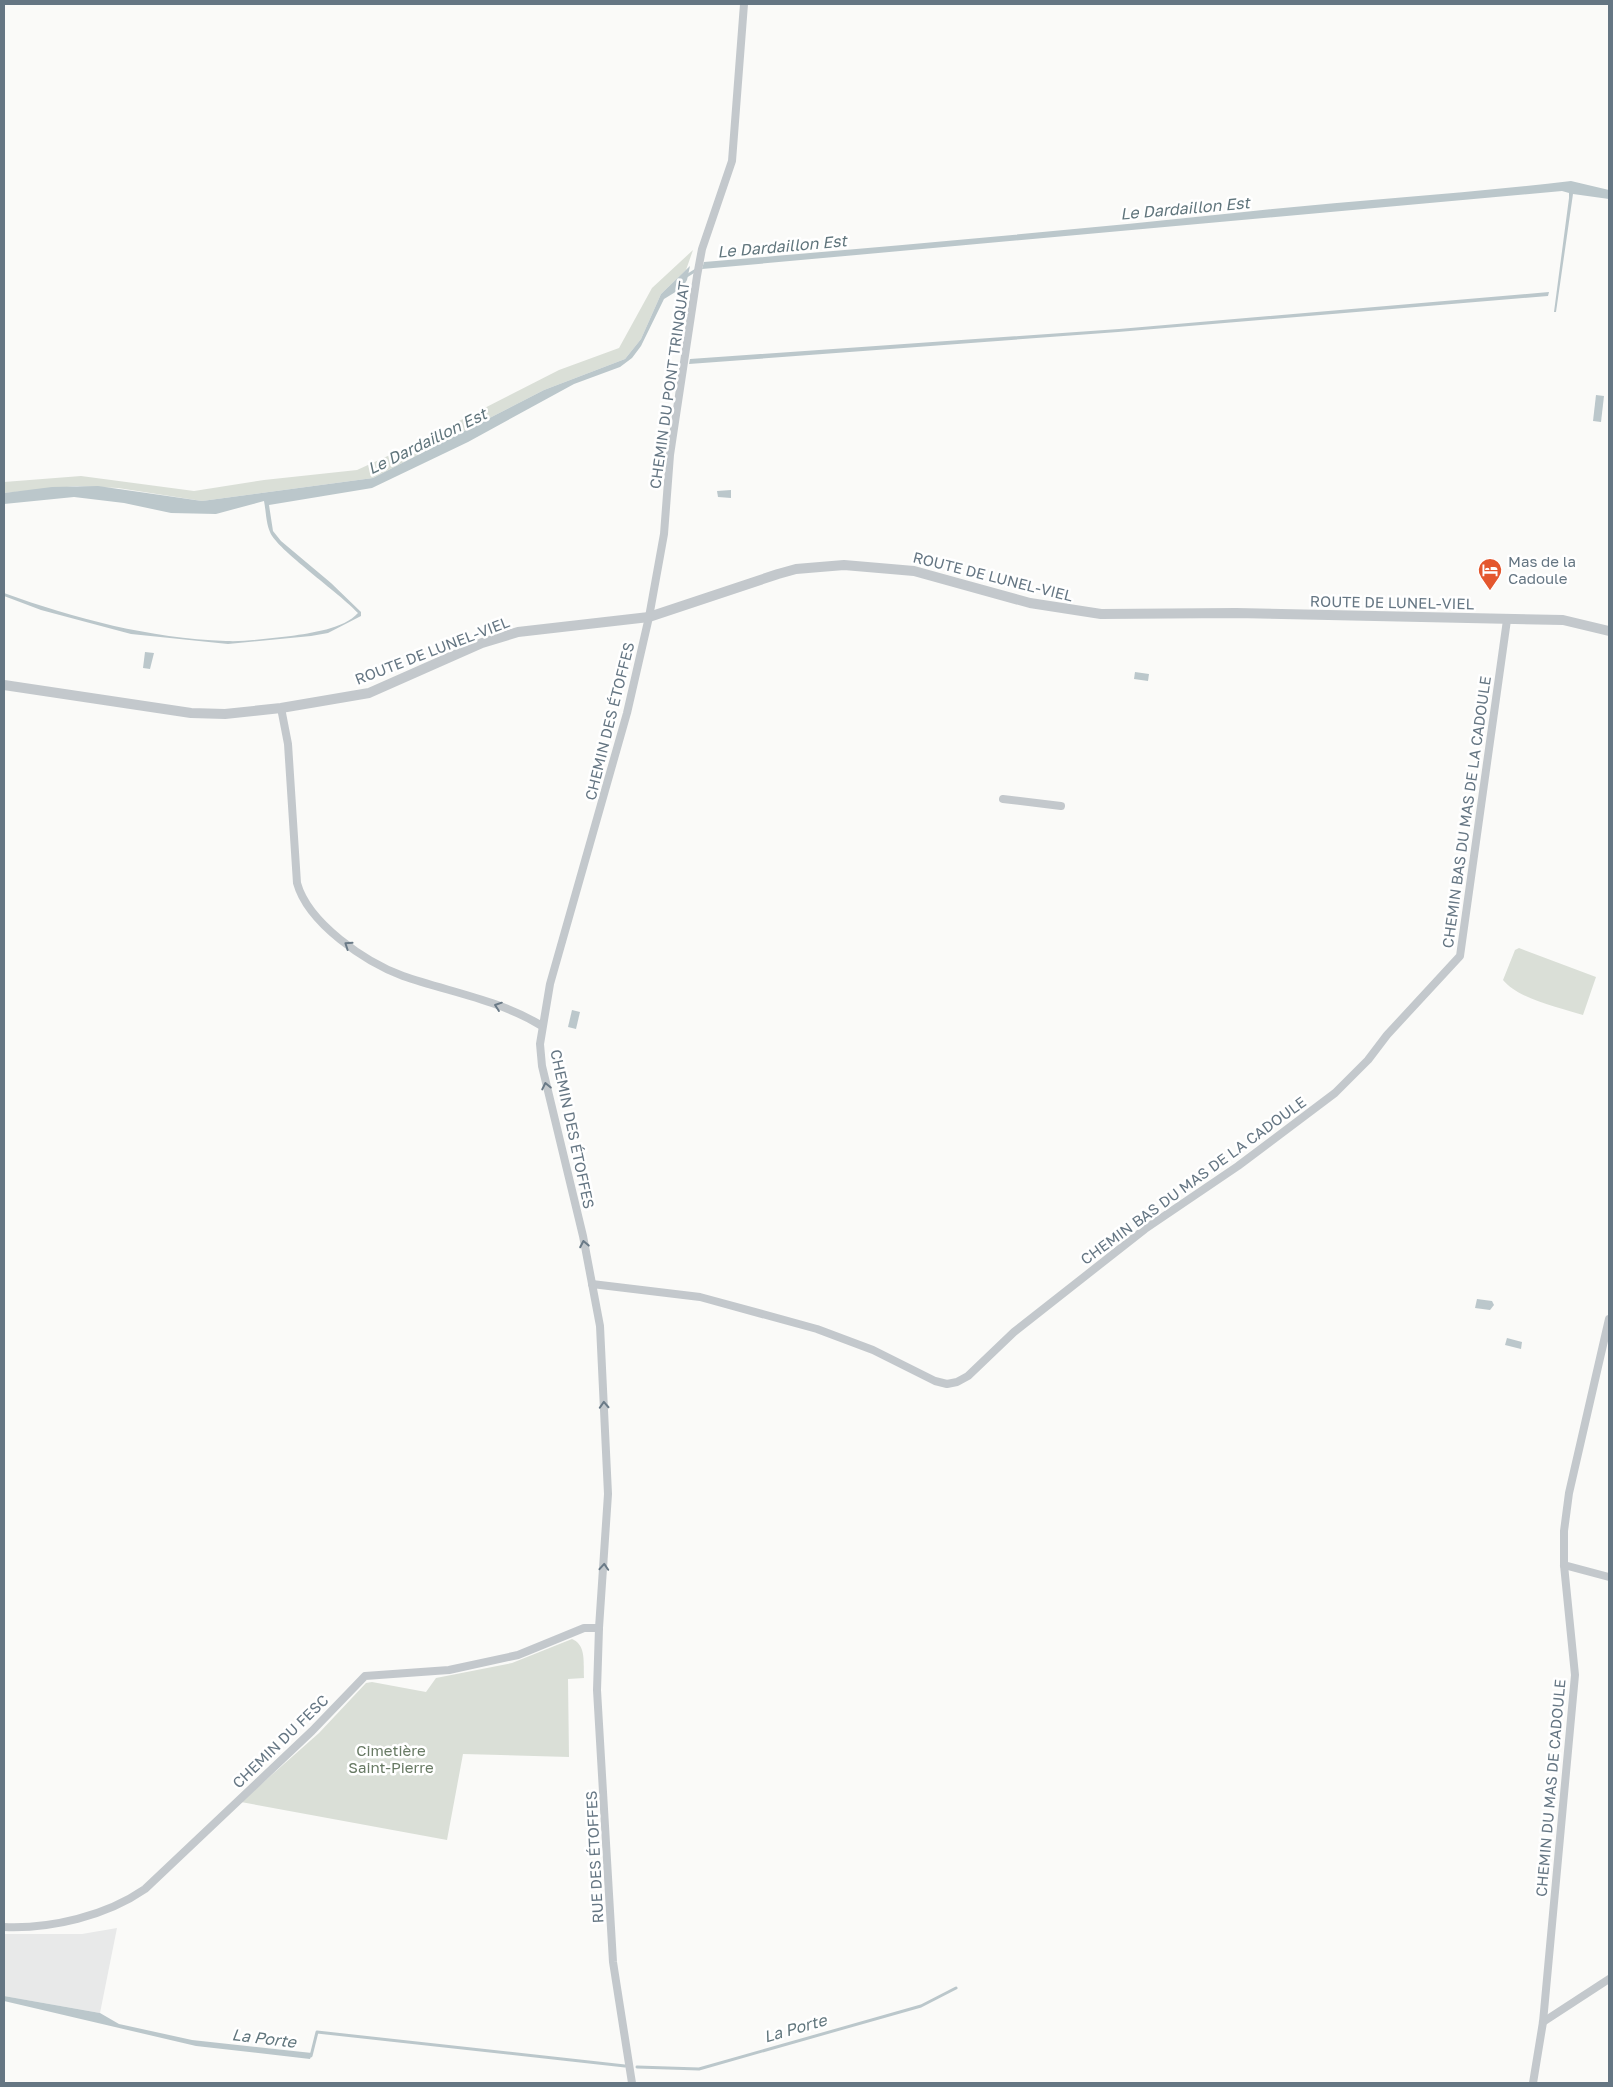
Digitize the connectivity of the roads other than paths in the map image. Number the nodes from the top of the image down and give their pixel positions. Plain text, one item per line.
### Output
1 (744, 4) edge
2 (648, 617) junction
3 (1507, 620) junction
4 (1609, 631) edge
5 (4, 685) edge
6 (282, 708) junction
7 (1003, 799) dead end
8 (1061, 806) dead end
9 (542, 1026) junction
10 (592, 1284) junction
11 (1609, 1319) edge
12 (1564, 1565) junction
13 (1609, 1577) edge
14 (599, 1628) junction
15 (4, 1927) edge
16 (1609, 1979) edge
17 (1544, 2022) junction
18 (632, 2083) edge
19 (1533, 2083) edge

1 - 2 street, CHEMIN DU PONT TRINQUAT
2 - 3 street, ROUTE DE LUNEL-VIEL
2 - 6 street, ROUTE DE LUNEL-VIEL
2 - 9 street, CHEMIN DES ÉTOFFES
3 - 4 street, ROUTE DE LUNEL-VIEL
3 - 10 street, CHEMIN BAS DU MAS DE LA CADOULE
5 - 6 street, ROUTE DE LUNEL-VIEL
9 -> 6 street
7 - 8 street
10 -> 9 street, CHEMIN DES ÉTOFFES
14 -> 10 street, CHEMIN DES ÉTOFFES
11 - 12 street, CHEMIN DU MAS DE CADOULE
12 - 13 street
12 - 17 street, CHEMIN DU MAS DE CADOULE
14 - 15 street, CHEMIN DU FESC
14 - 18 street, RUE DES ÉTOFFES
16 - 17 street
17 - 19 street, CHEMIN DU MAS DE CADOULE

